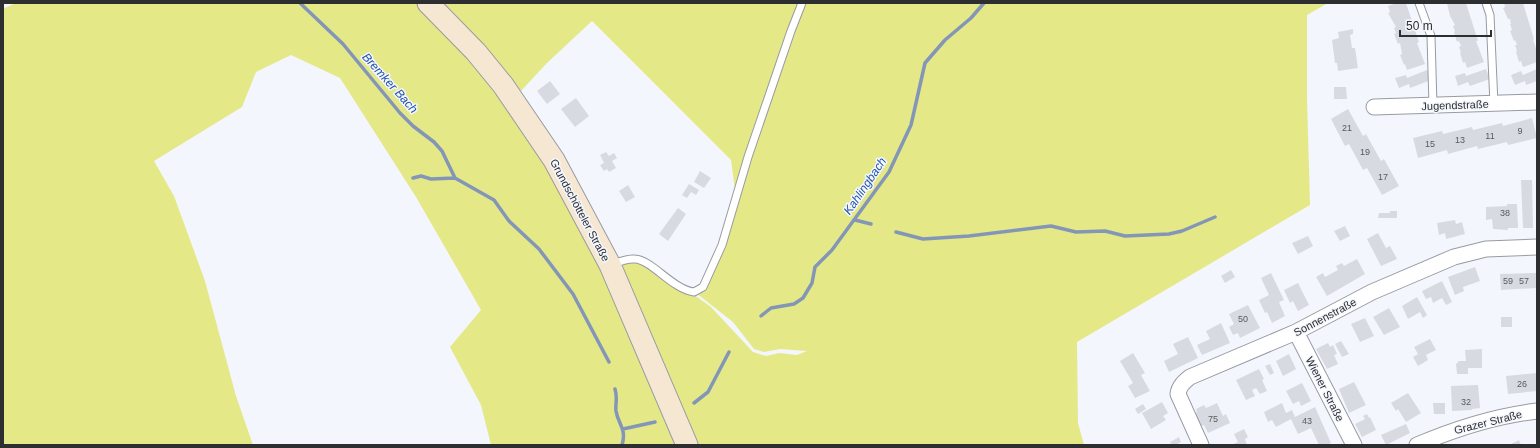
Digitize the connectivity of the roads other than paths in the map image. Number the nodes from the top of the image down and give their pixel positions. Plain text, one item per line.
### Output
1 (428, 3) edge
2 (802, 3) edge
3 (1419, 3) edge
4 (1486, 3) edge
5 (1537, 102) edge
6 (1494, 104) junction
7 (1433, 106) junction
8 (1374, 107) dead end
9 (1537, 247) edge
10 (610, 265) junction
11 (1296, 332) junction
12 (1537, 411) edge
13 (687, 445) edge
14 (1202, 445) edge
15 (1354, 445) edge
16 (1417, 445) edge

1 - 10 main road, Grundschötteler Straße
2 - 10 lane
3 - 7 lane
4 - 6 lane
5 - 6 street, Jugendstraße
6 - 7 street, Jugendstraße
7 - 8 street, Jugendstraße
9 - 11 street, Sonnenstraße
10 - 13 main road, Grundschötteler Straße
11 - 14 street, Sonnenstraße
11 - 15 street, Wiener Straße
12 - 16 street, Grazer Straße

